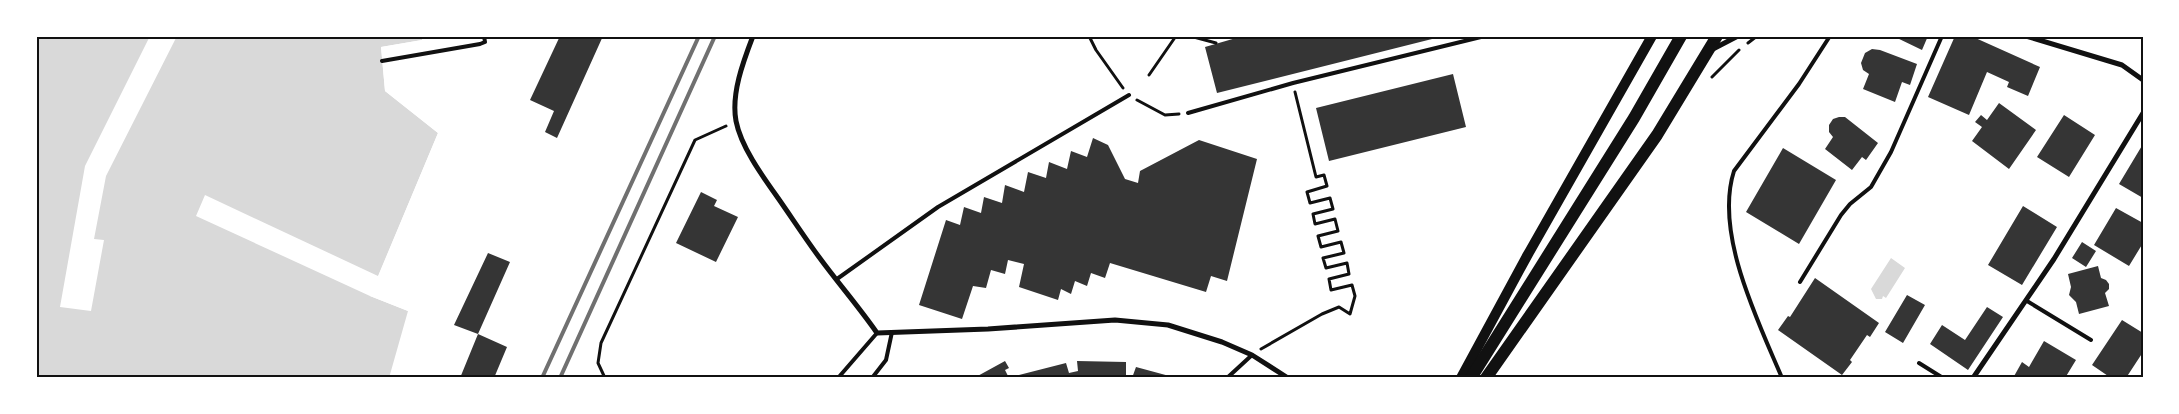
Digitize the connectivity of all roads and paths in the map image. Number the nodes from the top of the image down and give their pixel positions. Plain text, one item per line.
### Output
1 (484, 36) edge
2 (753, 36) edge
3 (1176, 36) edge
4 (1190, 36) edge
5 (1485, 36) edge
6 (1652, 36) edge
7 (1681, 36) edge
8 (1717, 36) edge
9 (1738, 36) edge
10 (1830, 36) edge
11 (1942, 36) edge
12 (2026, 36) edge
13 (1216, 43) dead end
14 (1710, 50) junction
15 (382, 61) dead end
16 (1149, 75) dead end
17 (2143, 80) edge
18 (1293, 84) junction
19 (1129, 95) dead end
20 (1188, 113) dead end
21 (2143, 113) edge
22 (736, 121) junction
23 (837, 279) junction
24 (1800, 282) dead end
25 (2027, 301) junction
26 (892, 332) junction
27 (877, 333) junction
28 (2091, 340) dead end
29 (1252, 355) junction
30 (1919, 363) dead end
31 (605, 378) edge
32 (838, 378) edge
33 (872, 378) edge
34 (885, 378) edge
35 (891, 378) edge
36 (1227, 378) edge
37 (1288, 378) edge
38 (1462, 378) edge
39 (1471, 378) edge
40 (1486, 378) edge
41 (1782, 378) edge
42 (1943, 378) edge
43 (1973, 378) edge

1 - 15 lane
2 - 22 street
3 - 16 path
4 - 13 path
5 - 18 lane
6 - 38 main road
7 - 39 main road
8 - 14 main road
9 - 14 street
10 - 41 lane
11 - 24 lane
12 - 17 street
14 - 40 main road
18 - 20 lane
18 - 29 path
19 - 23 lane
21 - 25 street
22 - 23 street
22 - 31 path
23 - 27 street
25 - 28 lane
25 - 43 street
26 - 27 street
26 - 29 street
26 - 33 lane
27 - 32 lane
29 - 36 lane
29 - 37 street
30 - 42 lane
34 - 35 lane

